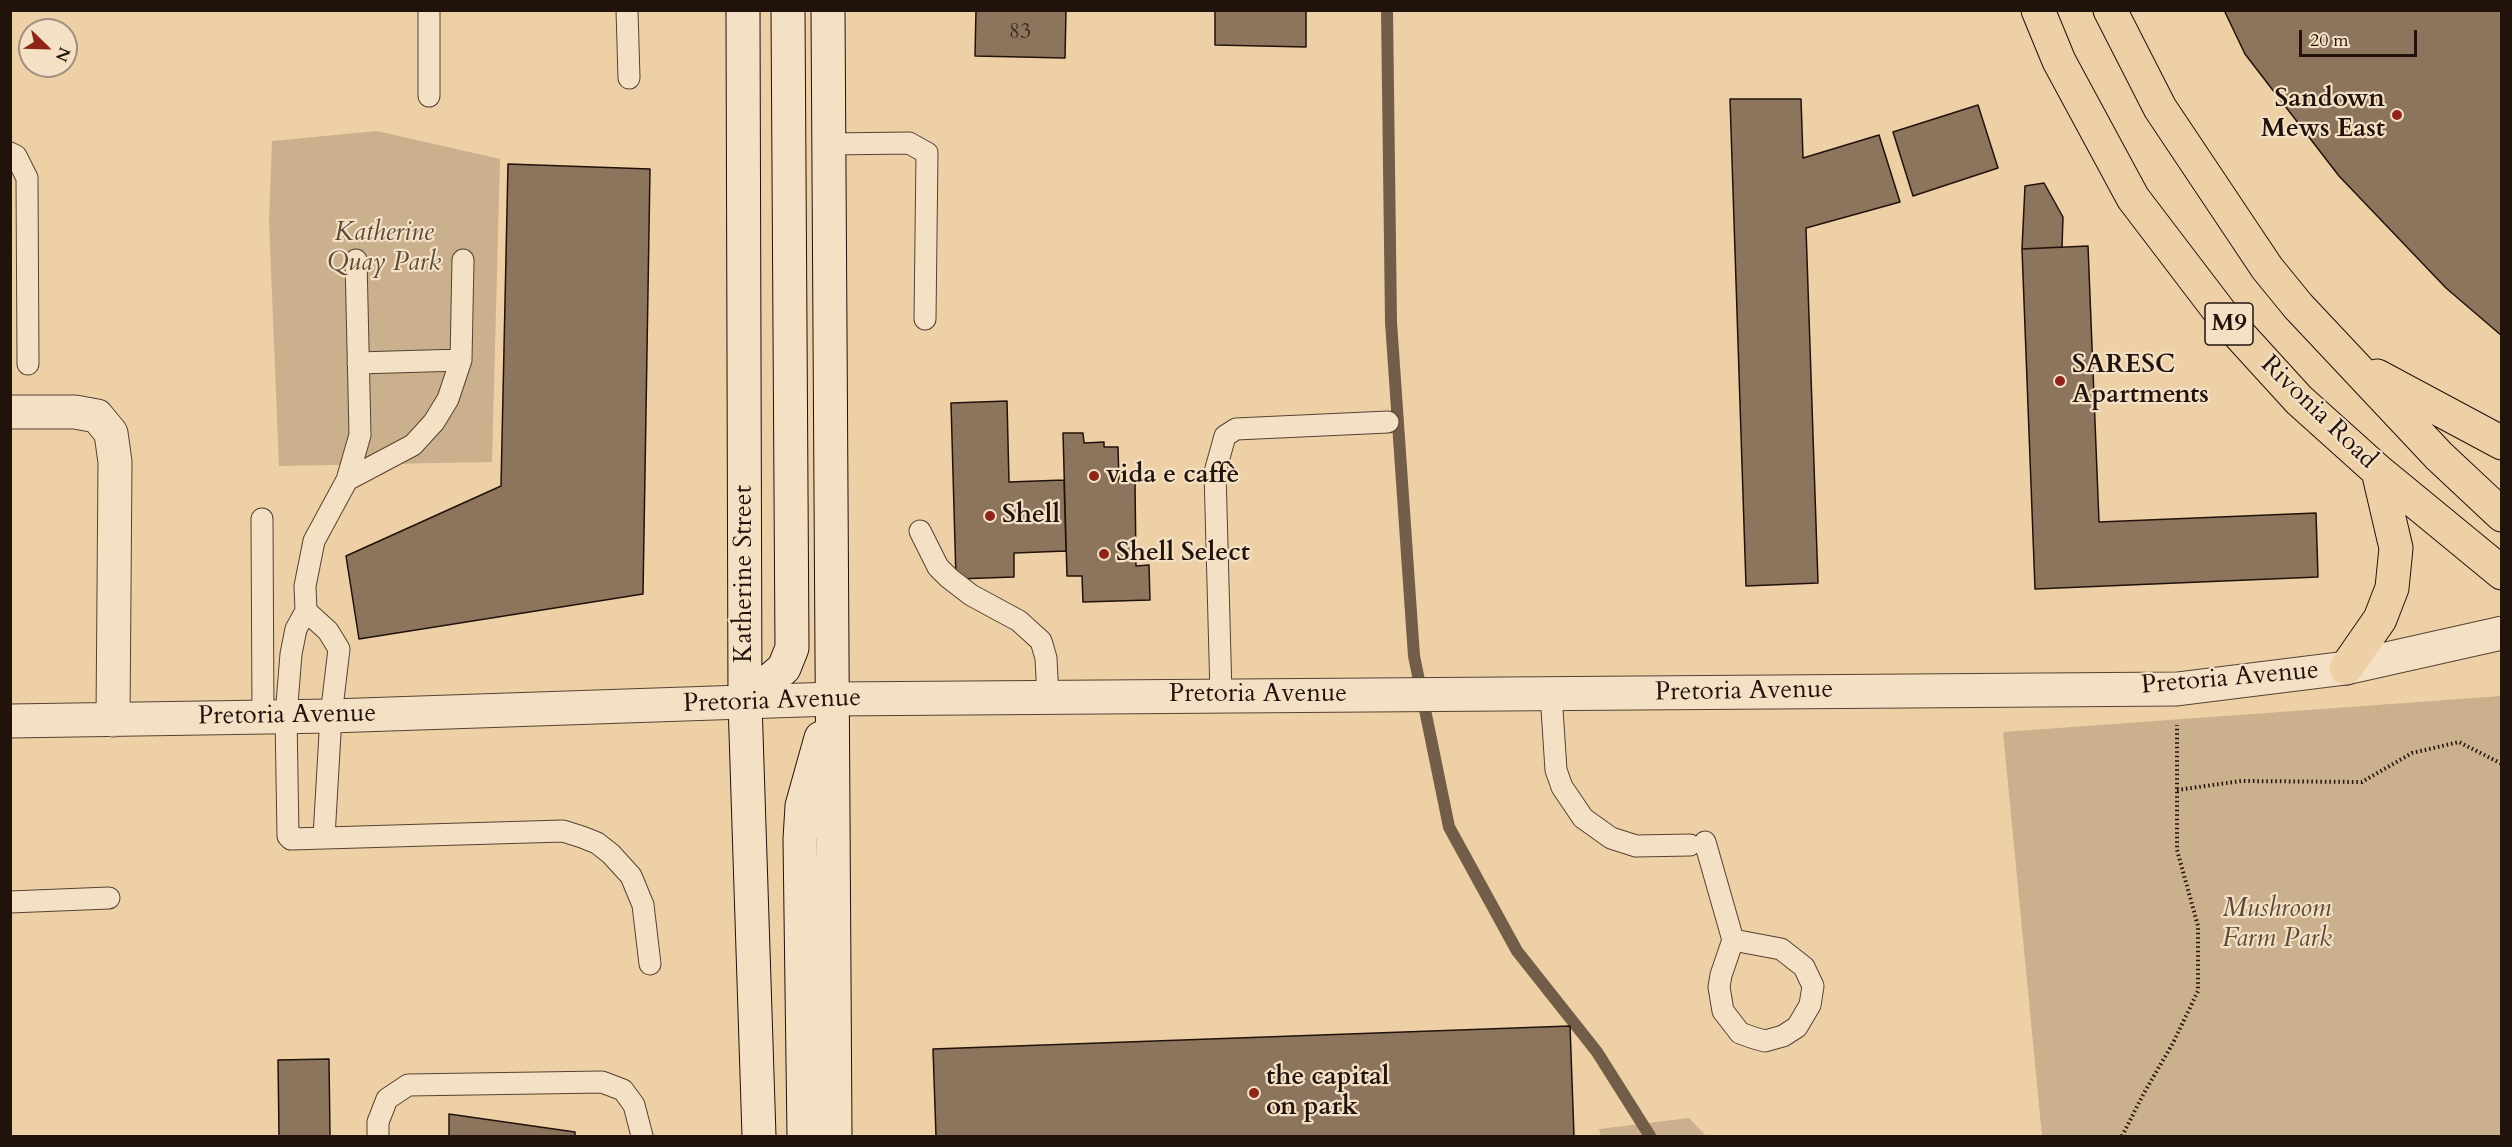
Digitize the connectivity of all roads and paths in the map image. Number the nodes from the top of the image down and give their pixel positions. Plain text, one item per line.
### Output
1 (429, 10) edge
2 (627, 10) edge
3 (743, 10) edge
4 (788, 10) edge
5 (828, 10) edge
6 (2038, 10) edge
7 (2110, 10) edge
8 (629, 78) dead end
9 (429, 96) dead end
10 (830, 144) junction
11 (10, 153) edge
12 (356, 260) dead end
13 (463, 260) dead end
14 (925, 319) dead end
15 (460, 360) junction
16 (2352, 362) junction
17 (358, 363) junction
18 (28, 364) dead end
19 (10, 411) edge
20 (1388, 422) dead end
21 (2502, 443) edge
22 (2378, 471) junction
23 (347, 480) junction
24 (2502, 515) edge
25 (262, 519) dead end
26 (920, 531) dead end
27 (2502, 573) edge
28 (306, 611) junction
29 (2502, 633) edge
30 (2346, 668) junction
31 (2177, 688) junction
32 (1221, 694) junction
33 (1551, 694) junction
34 (1048, 698) junction
35 (832, 699) junction
36 (745, 702) junction
37 (331, 716) junction
38 (274, 717) junction
39 (113, 720) junction
40 (10, 722) edge
41 (2502, 764) edge
42 (2177, 790) junction
43 (324, 837) junction
44 (109, 898) dead end
45 (10, 902) edge
46 (1733, 940) junction
47 (650, 964) dead end
48 (378, 1137) edge
49 (642, 1137) edge
50 (759, 1137) edge
51 (804, 1137) edge
52 (835, 1137) edge
53 (2122, 1137) edge

1 - 9 lane
2 - 8 lane
3 - 36 main road, Katherine Street
4 - 36 main road
5 - 10 main road
6 - 22 main road, Rivonia Road / M9
7 - 16 main road, M9
10 - 14 lane
10 - 35 main road
11 - 18 lane
12 - 17 lane
13 - 15 lane
15 - 17 lane
15 - 23 lane
16 - 21 main road
16 - 24 main road, M9
17 - 23 lane
19 - 39 main road
20 - 32 lane
22 - 27 main road, Rivonia Road / M9
22 - 30 main road
23 - 28 lane
25 - 38 lane
26 - 34 lane
28 - 37 lane
28 - 38 lane
29 - 30 main road, Pretoria Avenue
30 - 31 main road, Pretoria Avenue
31 - 33 main road, Pretoria Avenue
31 - 42 path
32 - 33 main road, Pretoria Avenue
32 - 34 main road, Pretoria Avenue
33 - 46 lane
34 - 35 main road, Pretoria Avenue
35 - 36 main road, Pretoria Avenue
35 - 51 main road
35 - 52 main road
36 - 37 main road, Pretoria Avenue
36 - 50 main road, Katherine Street
37 - 38 main road, Pretoria Avenue
37 - 43 lane
38 - 39 main road, Pretoria Avenue
38 - 43 lane
39 - 40 main road, Pretoria Avenue
41 - 42 path
42 - 53 path
43 - 47 lane
44 - 45 lane
46 - 46 lane
48 - 49 lane

